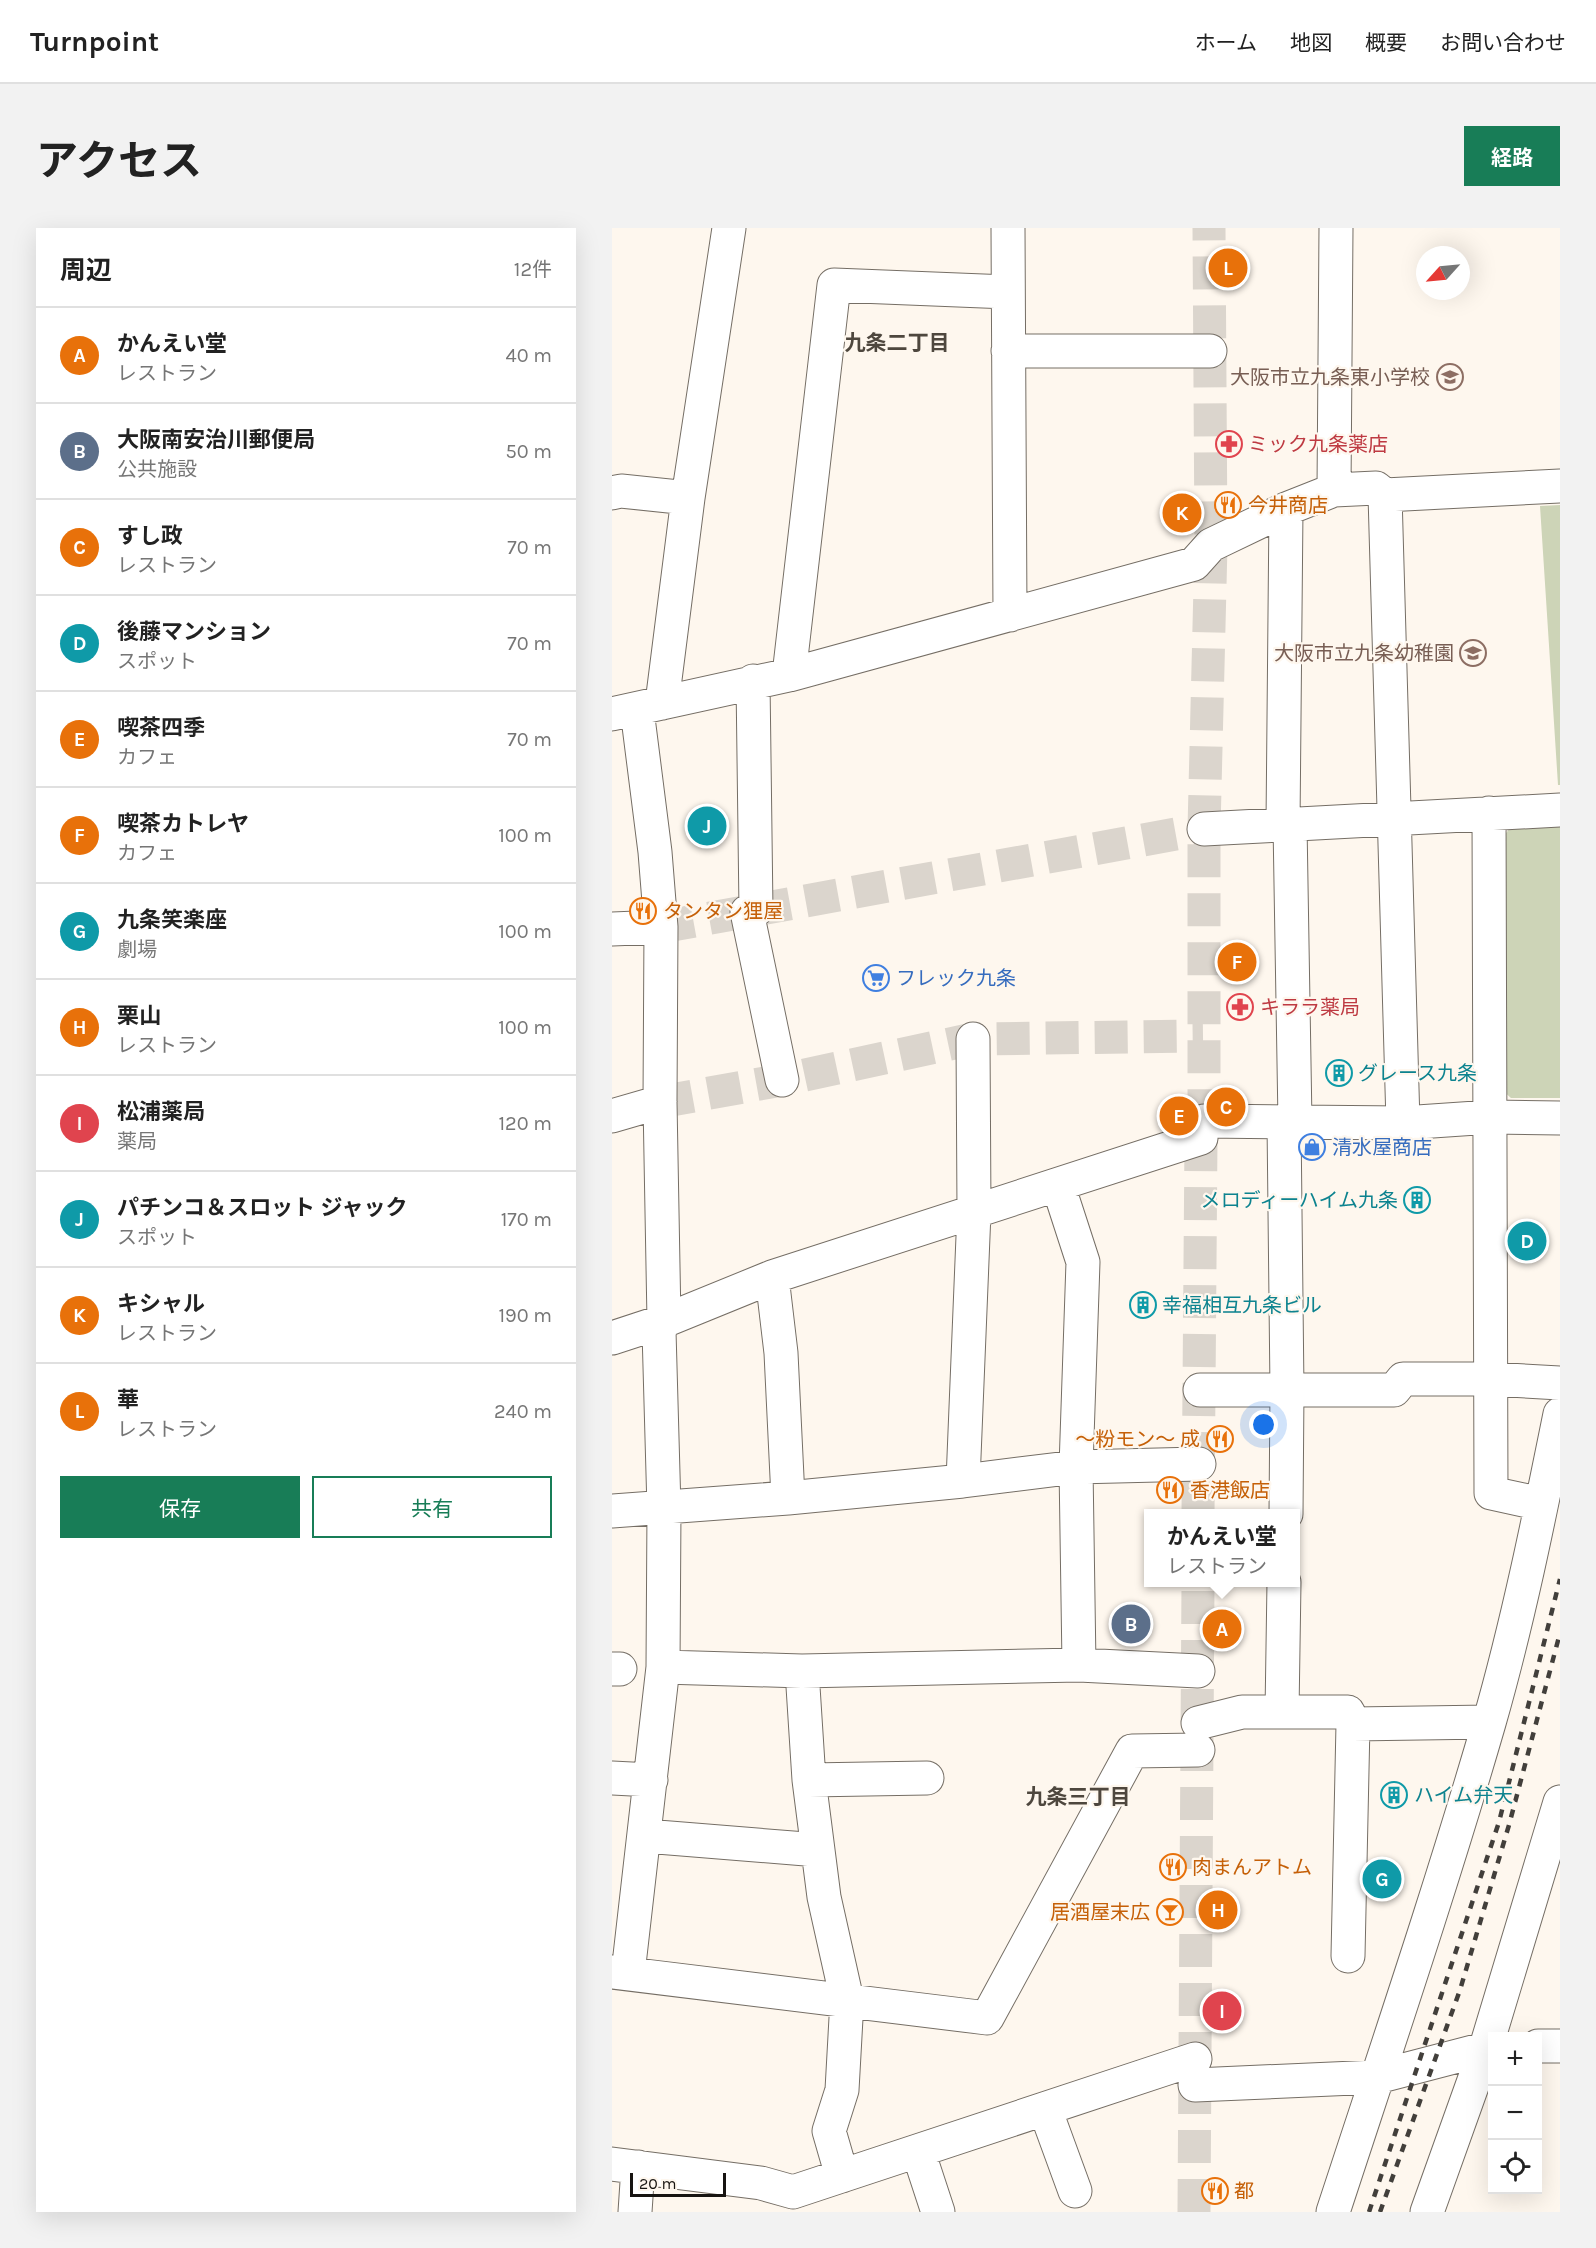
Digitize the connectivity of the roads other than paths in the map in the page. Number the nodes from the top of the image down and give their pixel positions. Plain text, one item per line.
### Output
1 (729, 228) edge
2 (1008, 228) edge
3 (1336, 228) edge
4 (1008, 292) junction
5 (1008, 351) junction
6 (1210, 351) dead end
7 (1560, 486) edge
8 (1334, 490) junction
9 (612, 493) edge
10 (1385, 495) junction
11 (688, 498) junction
12 (1286, 509) junction
13 (1010, 615) junction
14 (789, 675) junction
15 (753, 681) junction
16 (637, 709) edge
17 (1560, 810) edge
18 (1489, 813) junction
19 (1394, 818) junction
20 (1287, 824) junction
21 (1204, 829) tunnel mouth
22 (661, 927) junction
23 (612, 929) edge
24 (973, 1039) dead end
25 (782, 1080) dead end
26 (660, 1102) junction
27 (612, 1116) edge
28 (1491, 1118) junction
29 (1560, 1118) edge
30 (1289, 1122) junction
31 (1403, 1123) junction
32 (1058, 1185) junction
33 (974, 1212) junction
34 (772, 1277) junction
35 (664, 1321) junction
36 (612, 1338) edge
37 (1491, 1379) junction
38 (1560, 1383) edge
39 (1200, 1390) dead end
40 (1287, 1390) junction
41 (1560, 1414) edge
42 (1199, 1464) dead end
43 (1076, 1467) junction
44 (963, 1481) junction
45 (788, 1498) junction
46 (1541, 1504) junction
47 (664, 1509) junction
48 (1286, 1509) edge
49 (612, 1511) edge
50 (1284, 1587) edge
51 (1079, 1665) junction
52 (663, 1667) junction
53 (802, 1671) junction
54 (1198, 1671) dead end
55 (1282, 1712) junction
56 (1489, 1722) junction
57 (1353, 1724) junction
58 (612, 1778) edge
59 (927, 1778) dead end
60 (651, 1780) junction
61 (809, 1780) junction
62 (1560, 1802) edge
63 (645, 1836) junction
64 (818, 1850) junction
65 (1348, 1956) dead end
66 (620, 1972) edge
67 (847, 2000) junction
68 (1493, 2032) edge
69 (1542, 2046) edge
70 (1560, 2046) edge
71 (1488, 2047) edge
72 (1488, 2050) edge
73 (1377, 2077) junction
74 (1046, 2109) junction
75 (918, 2151) junction
76 (625, 2166) edge
77 (842, 2176) junction
78 (1075, 2191) dead end
79 (793, 2202) edge
80 (635, 2212) edge
81 (938, 2212) edge
82 (1333, 2212) edge
83 (1427, 2212) edge

1 - 11 street
2 - 4 street
3 - 8 street
4 - 5 street
4 - 14 street
5 - 6 street
5 - 13 street
7 - 10 street
8 - 10 street
8 - 12 street
9 - 11 street
10 - 19 street
11 - 16 street
12 - 13 street
12 - 20 street
13 - 14 street
14 - 15 street
15 - 16 street
15 - 25 street
16 - 22 street
17 - 18 street
18 - 19 street
18 - 28 street
19 - 20 street
19 - 31 street
20 - 21 street
20 - 30 street
22 - 23 street
22 - 26 street
24 - 33 street
26 - 27 street
26 - 35 street
28 - 29 street
28 - 31 street
28 - 37 street
30 - 31 street
30 - 32 street
30 - 40 street
32 - 33 street
32 - 43 street
33 - 34 street
33 - 44 street
34 - 35 street
34 - 45 street
35 - 36 street
35 - 47 street
37 - 38 street
37 - 40 street
37 - 46 street
39 - 40 street
40 - 48 street
41 - 46 street
42 - 43 street
43 - 44 street
43 - 51 street
44 - 45 street
45 - 47 street
46 - 56 street
47 - 49 street
47 - 52 street
50 - 55 street
51 - 53 street
51 - 54 street
52 - 53 street
52 - 60 street
53 - 61 street
55 - 57 street
55 - 67 street
56 - 57 street
56 - 73 street
57 - 65 street
58 - 60 street
59 - 61 street
60 - 63 street
61 - 64 street
62 - 68 street
63 - 64 street
63 - 66 street
64 - 67 street
66 - 67 street
67 - 77 street
69 - 70 street
71 - 73 street
72 - 83 street
73 - 74 street
73 - 82 street
74 - 75 street
74 - 78 street
75 - 77 street
75 - 81 street
76 - 79 street
76 - 80 street
77 - 79 street

